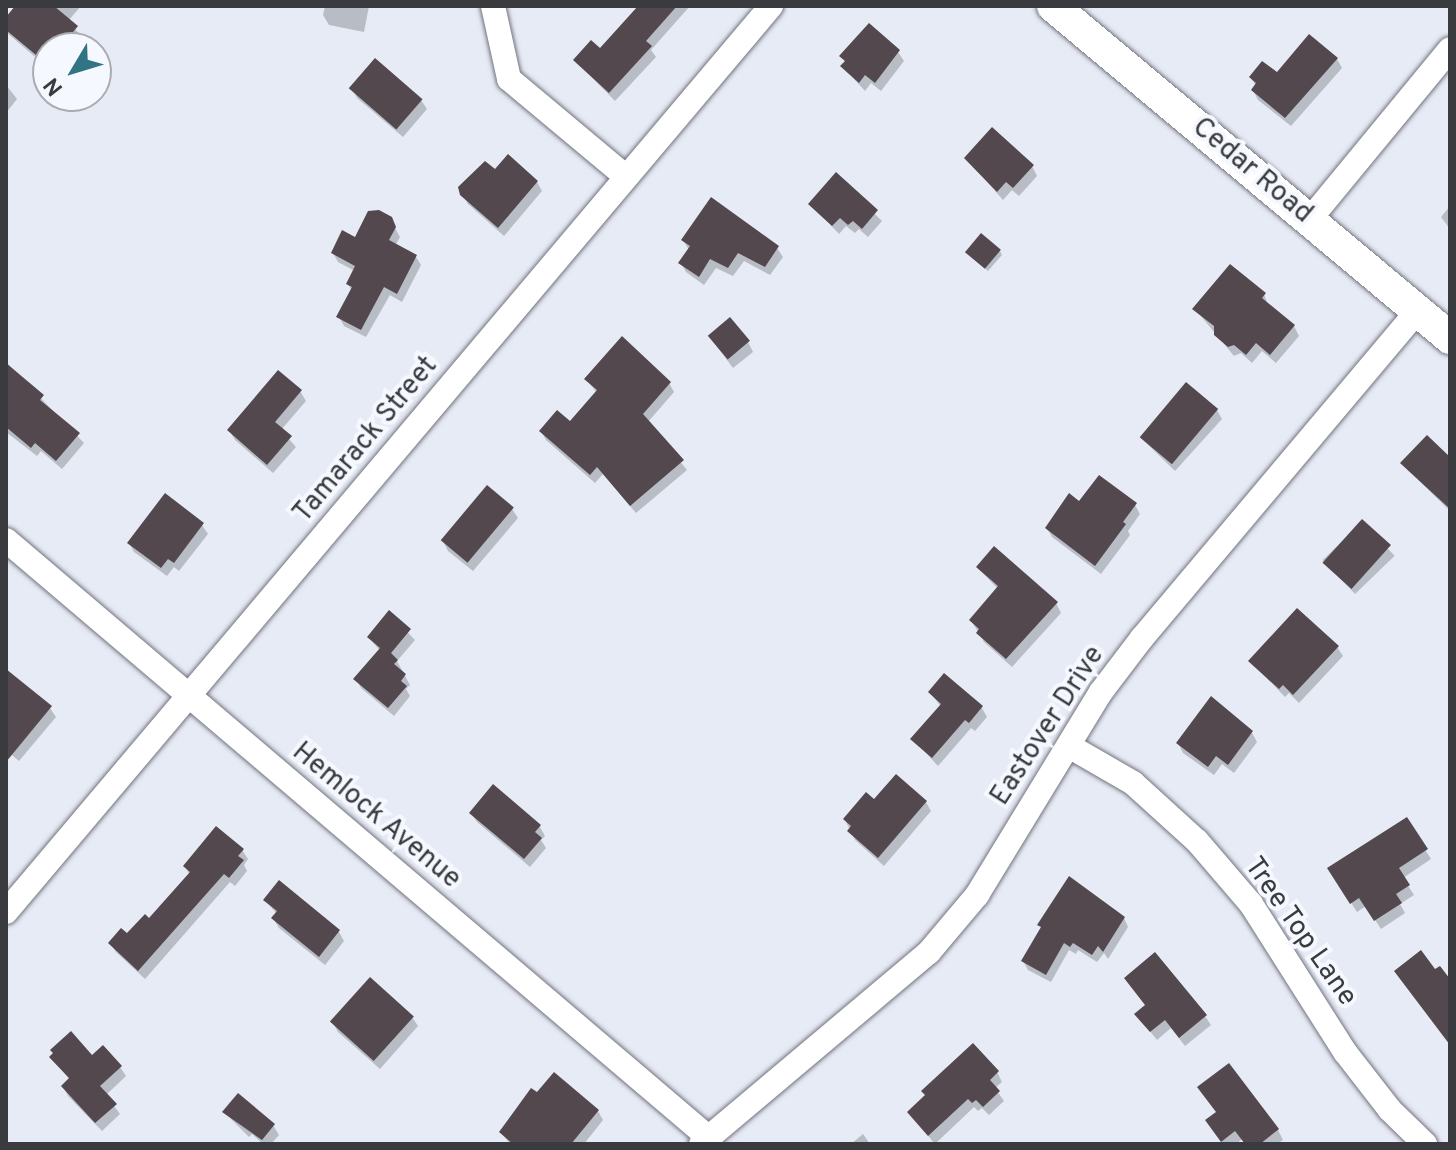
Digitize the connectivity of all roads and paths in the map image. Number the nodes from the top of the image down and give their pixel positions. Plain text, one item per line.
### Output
1 (493, 6) edge
2 (771, 6) edge
3 (1053, 6) edge
4 (1450, 49) edge
5 (626, 177) junction
6 (1310, 219) junction
7 (1417, 311) junction
8 (1450, 338) edge
9 (6, 540) edge
10 (190, 696) junction
11 (1069, 746) junction
12 (6, 912) edge
13 (704, 1141) edge
14 (1425, 1144) edge

1 - 5 street
2 - 5 street, Tamarack Street
3 - 6 street, Cedar Road
4 - 6 street
5 - 10 street, Tamarack Street
6 - 7 street, Cedar Road
7 - 8 street, Cedar Road
7 - 11 street, Eastover Drive
9 - 10 street, Hemlock Avenue
10 - 12 street, Tamarack Street
10 - 13 street, Hemlock Avenue
11 - 13 street, Eastover Drive
11 - 14 street, Tree Top Lane

